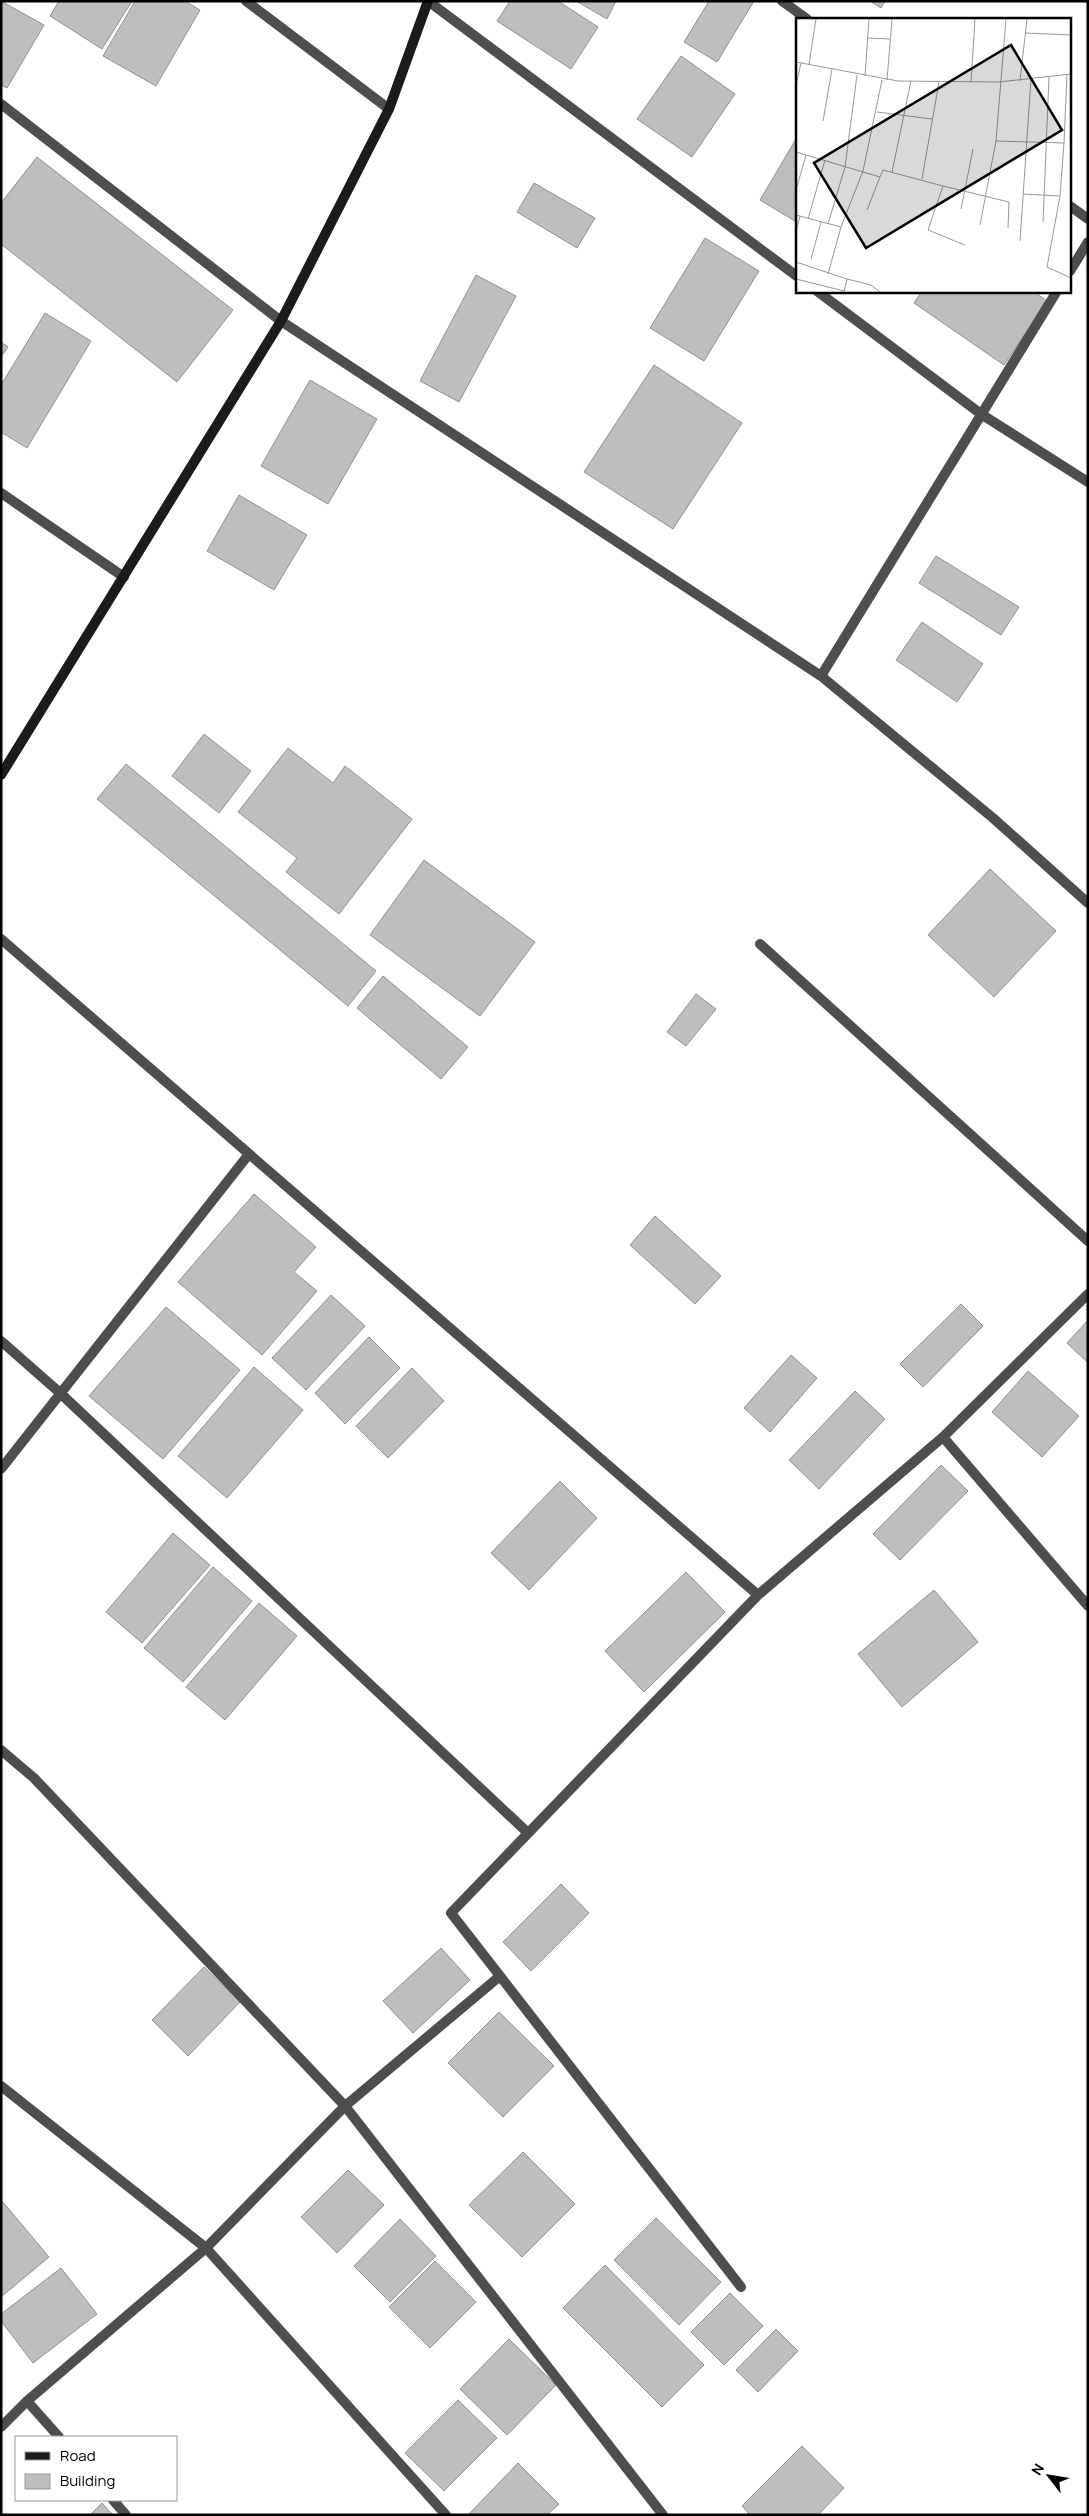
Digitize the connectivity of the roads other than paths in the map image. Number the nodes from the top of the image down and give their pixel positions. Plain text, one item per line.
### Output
1 (246, 1) edge
2 (428, 1) edge
3 (782, 1) edge
4 (806, 18) edge
5 (1, 104) edge
6 (389, 109) junction
7 (1072, 207) edge
8 (1088, 219) edge
9 (1088, 242) edge
10 (1072, 268) edge
11 (796, 276) edge
12 (818, 292) edge
13 (1056, 292) edge
14 (281, 321) junction
15 (981, 414) junction
16 (1088, 482) edge
17 (1, 493) edge
18 (124, 577) junction
19 (821, 676) junction
20 (1, 775) edge
21 (1088, 903) edge
22 (1, 939) edge
23 (760, 944) dead end
24 (249, 1154) junction
25 (1088, 1241) edge
26 (1088, 1294) edge
27 (1, 1341) edge
28 (59, 1392) junction
29 (943, 1437) junction
30 (1, 1468) edge
31 (758, 1595) junction
32 (1088, 1606) edge
33 (1, 1750) edge
34 (528, 1833) junction
35 (500, 1976) junction
36 (1, 2086) edge
37 (345, 2106) junction
38 (206, 2248) junction
39 (741, 2287) dead end
40 (28, 2401) junction
41 (1, 2427) edge
42 (58, 2436) edge
43 (114, 2501) edge
44 (126, 2515) edge
45 (446, 2515) edge
46 (664, 2515) edge

1 - 6 street
2 - 6 main road
2 - 11 street
3 - 4 street
5 - 14 street
6 - 14 main road
7 - 8 street
9 - 10 street
12 - 15 street
13 - 15 street
14 - 18 main road
14 - 19 street
15 - 16 street
15 - 19 street
17 - 18 street
18 - 20 main road
19 - 21 street
22 - 24 street
23 - 25 street
24 - 28 street
24 - 31 street
26 - 29 street
27 - 28 street
28 - 30 street
28 - 34 street
29 - 31 street
29 - 32 street
31 - 34 street
33 - 37 street
34 - 35 street
35 - 37 street
35 - 39 street
36 - 38 street
37 - 38 street
37 - 46 street
38 - 40 street
38 - 45 street
40 - 41 street
40 - 42 street
43 - 44 street

